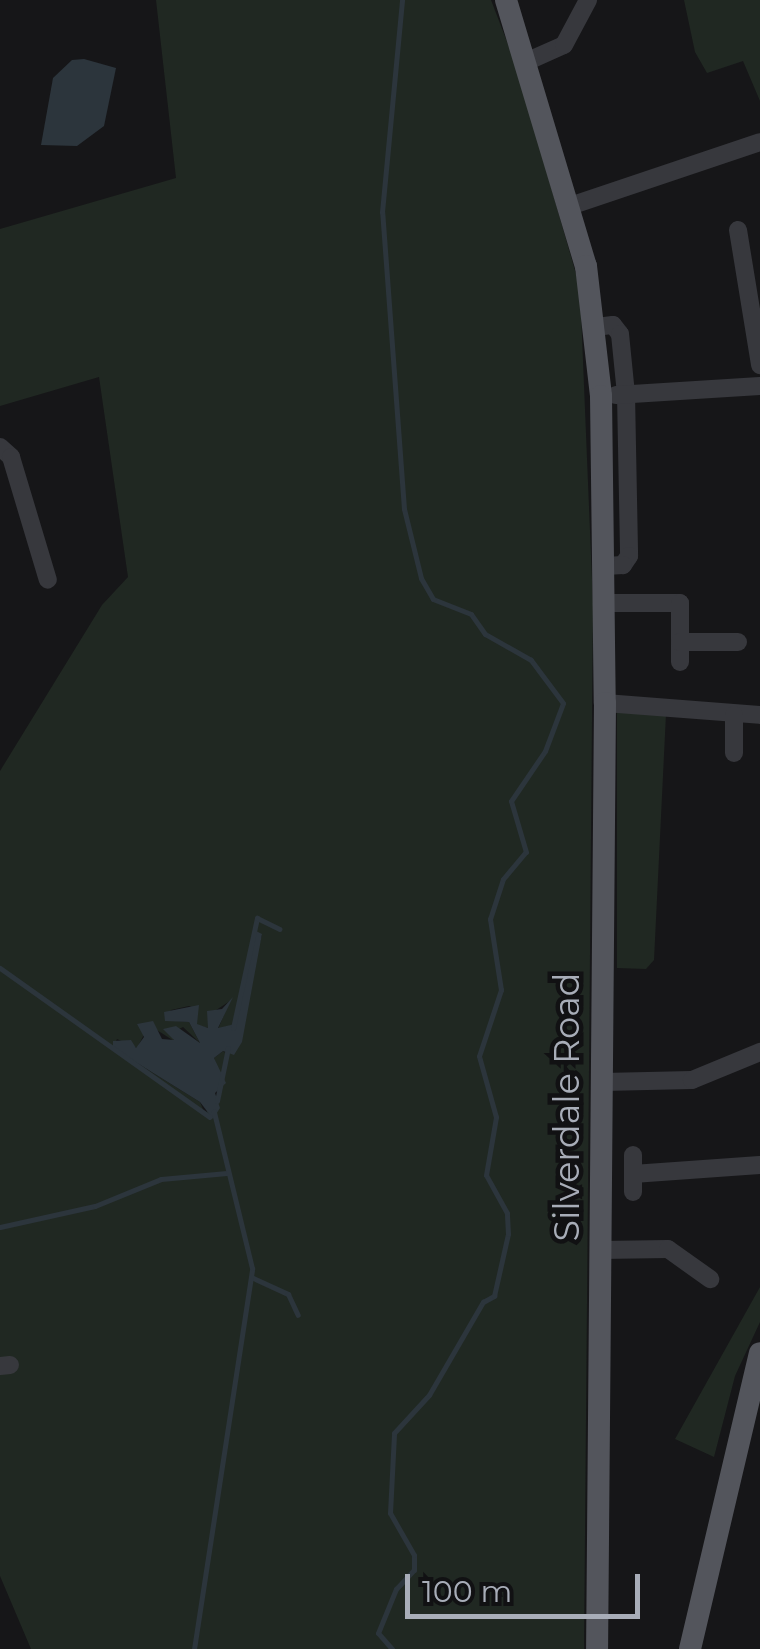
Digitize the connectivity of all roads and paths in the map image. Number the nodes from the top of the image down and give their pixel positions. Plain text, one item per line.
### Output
1 (506, 0) edge
2 (588, 0) edge
3 (528, 61) junction
4 (760, 142) edge
5 (570, 206) junction
6 (738, 230) dead end
7 (604, 326) junction
8 (760, 364) edge
9 (760, 386) edge
10 (626, 394) junction
11 (601, 396) junction
12 (0, 447) edge
13 (614, 566) junction
14 (23, 573) dead end
15 (606, 603) junction
16 (680, 642) junction
17 (738, 642) dead end
18 (680, 662) dead end
19 (605, 703) junction
20 (734, 715) junction
21 (760, 715) edge
22 (734, 752) dead end
23 (759, 1056) edge
24 (603, 1082) junction
25 (760, 1165) edge
26 (633, 1174) dead end
27 (602, 1250) junction
28 (710, 1278) dead end
29 (760, 1353) edge
30 (597, 1649) edge
31 (690, 1649) edge

1 - 3 main road, Silverdale Road
2 - 3 street
3 - 5 main road, Silverdale Road
4 - 5 street
5 - 7 main road, Silverdale Road
6 - 8 street
7 - 10 street, Silverdale Road
7 - 11 main road, Silverdale Road
9 - 10 street
10 - 11 street
10 - 13 street, Silverdale Road
11 - 13 main road, Silverdale Road
12 - 14 street
13 - 15 main road, Silverdale Road
15 - 16 street
15 - 19 main road, Silverdale Road
16 - 17 street
16 - 18 street
19 - 20 street
19 - 24 main road, Silverdale Road
20 - 21 street
20 - 22 street
23 - 24 street
24 - 27 main road, Silverdale Road
25 - 26 street
27 - 28 street
27 - 30 main road, Silverdale Road
29 - 31 main road

